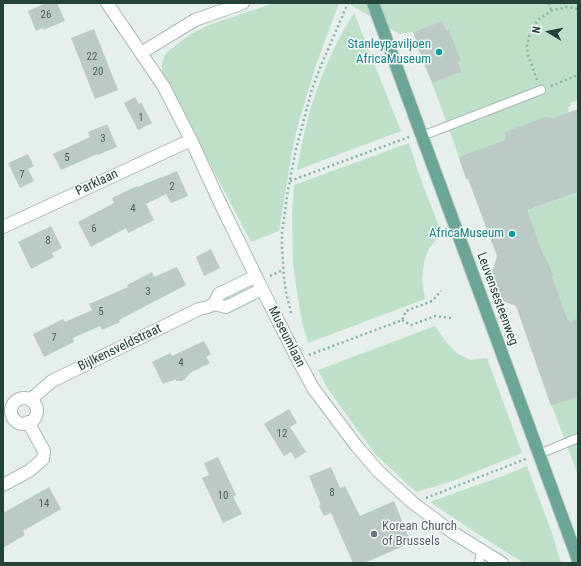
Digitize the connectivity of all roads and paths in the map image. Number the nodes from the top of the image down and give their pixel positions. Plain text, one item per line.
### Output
1 (107, 3) edge
2 (243, 3) edge
3 (348, 3) edge
4 (373, 3) edge
5 (548, 3) edge
6 (578, 9) edge
7 (551, 11) junction
8 (141, 53) junction
9 (578, 75) edge
10 (552, 86) dead end
11 (541, 90) joint
12 (421, 134) junction
13 (191, 140) junction
14 (290, 181) junction
15 (3, 227) edge
16 (256, 276) junction
17 (262, 289) junction
18 (441, 291) dead end
19 (214, 304) junction
20 (291, 316) dead end
21 (451, 318) dead end
22 (402, 320) junction
23 (298, 360) junction
24 (30, 400) junction
25 (28, 422) junction
26 (578, 438) edge
27 (539, 454) junction
28 (3, 485) edge
29 (413, 503) junction
30 (480, 557) edge
31 (578, 560) edge
32 (502, 563) edge

1 - 8 street, Museumlaan
2 - 8 street
3 - 14 path
4 - 12 main road, Leuvensesteenweg
5 - 7 path
6 - 7 path
7 - 11 path
8 - 13 street, Museumlaan
9 - 10 path
11 - 12 lane
12 - 14 path
12 - 27 main road, Leuvensesteenweg
13 - 15 street, Parklaan
13 - 16 street, Museumlaan
14 - 20 path
16 - 17 street, Museumlaan
16 - 19 street, Bijlkensveldstraat
17 - 19 street, Bijlkensveldstraat
17 - 23 street, Museumlaan
18 - 22 path
19 - 24 street, Bijlkensveldstraat
21 - 22 path
22 - 23 path
23 - 29 street, Museumlaan
24 - 25 street
24 - 25 street, Bijlkensveldstraat
25 - 28 street
26 - 27 lane
27 - 29 path
27 - 31 main road, Leuvensesteenweg
29 - 30 street, Museumlaan
30 - 32 street, Museumlaan

